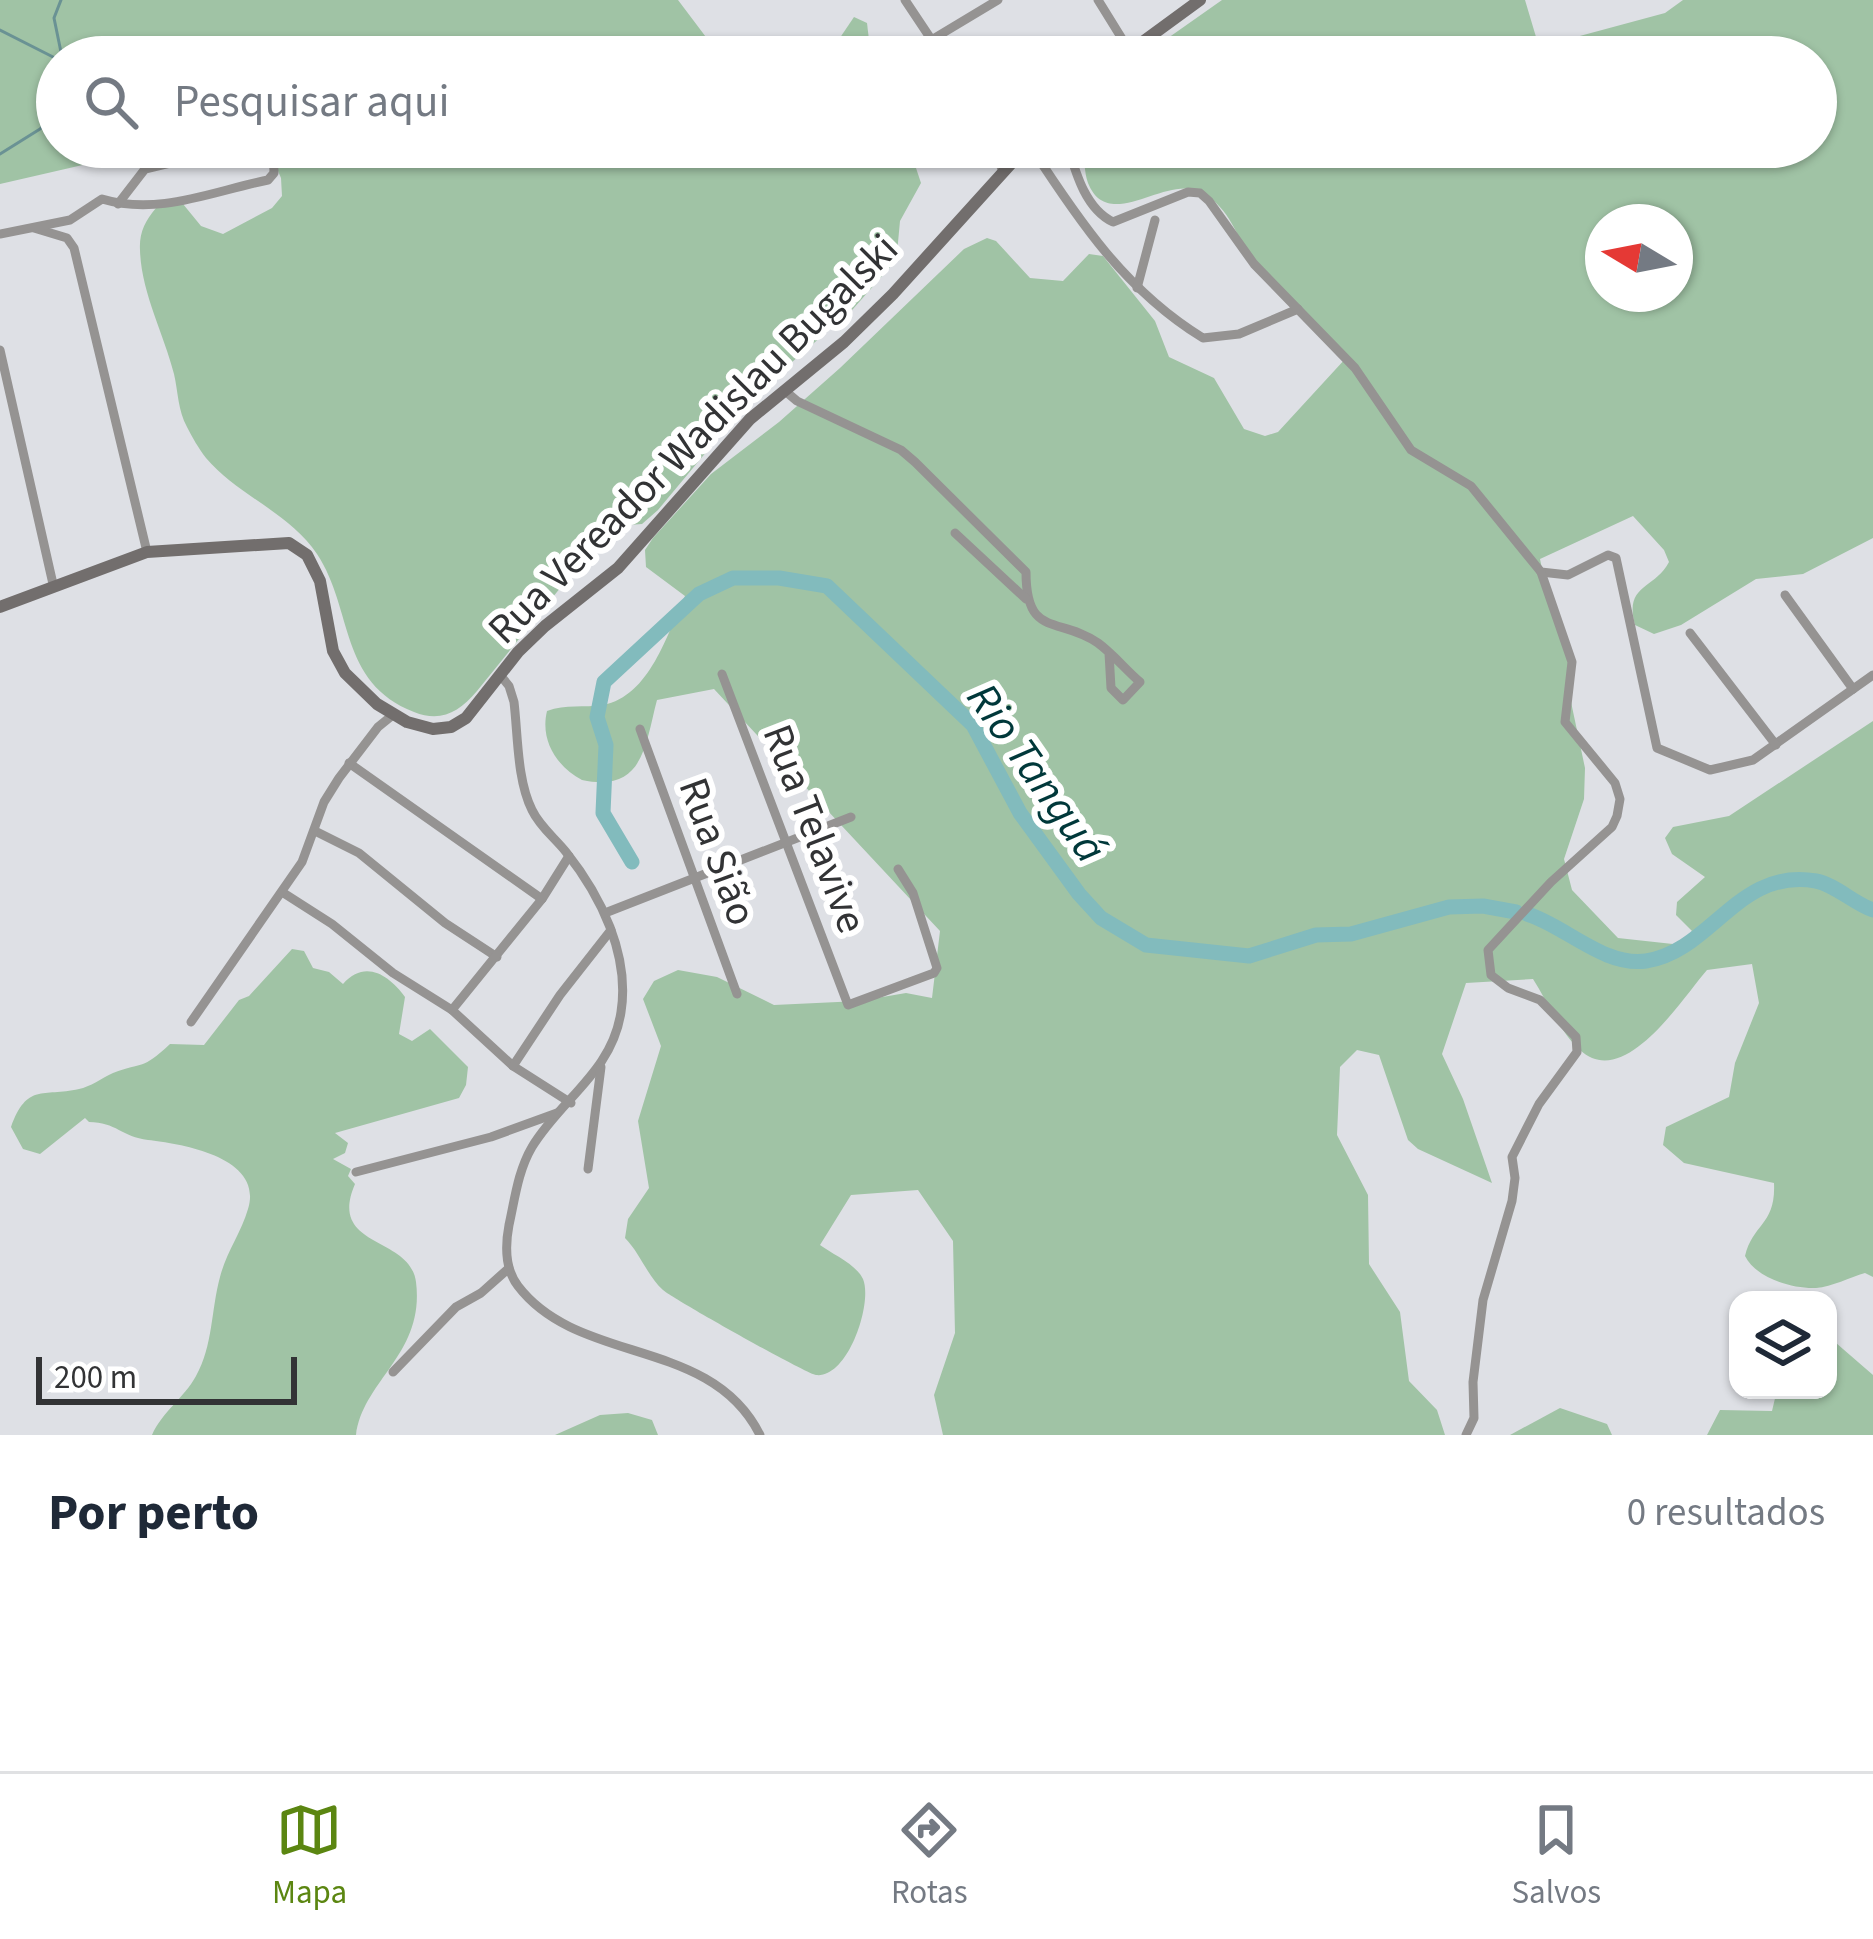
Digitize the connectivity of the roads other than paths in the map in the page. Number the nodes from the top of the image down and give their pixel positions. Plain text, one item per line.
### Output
1 (905, 0) edge
2 (998, 0) edge
3 (1098, 0) edge
4 (1200, 0) edge
5 (931, 36) edge
6 (938, 36) edge
7 (1116, 36) edge
8 (1150, 36) edge
9 (149, 168) edge
10 (274, 168) edge
11 (1002, 168) edge
12 (1006, 168) edge
13 (1042, 168) edge
14 (1076, 168) edge
15 (1003, 171) junction
16 (118, 204) junction
17 (1155, 220) dead end
18 (34, 229) junction
19 (0, 234) edge
20 (1137, 288) junction
21 (1298, 309) junction
22 (0, 350) edge
23 (784, 391) junction
24 (956, 533) dead end
25 (147, 552) junction
26 (1541, 572) junction
27 (53, 584) junction
28 (1785, 596) dead end
29 (1026, 599) junction
30 (0, 607) edge
31 (1690, 633) dead end
32 (1109, 653) junction
33 (722, 674) dead end
34 (500, 675) junction
35 (1873, 675) edge
36 (1853, 689) junction
37 (394, 714) junction
38 (640, 729) dead end
39 (1776, 745) junction
40 (349, 763) junction
41 (851, 818) dead end
42 (315, 831) junction
43 (788, 843) junction
44 (569, 856) junction
45 (898, 869) dead end
46 (692, 879) junction
47 (282, 892) junction
48 (542, 899) junction
49 (604, 913) junction
50 (610, 930) junction
51 (497, 957) junction
52 (737, 994) dead end
53 (452, 1010) junction
54 (191, 1022) dead end
55 (602, 1065) junction
56 (513, 1066) junction
57 (571, 1102) junction
58 (559, 1112) junction
59 (588, 1169) dead end
60 (356, 1172) dead end
61 (509, 1268) junction
62 (393, 1372) dead end
63 (760, 1435) edge
64 (1466, 1435) edge

1 - 5 street
2 - 6 street
3 - 7 street
4 - 8 main road
9 - 16 street
10 - 16 street
11 - 15 street
12 - 15 main road, Rua Vereador Wadislau Bugalski
13 - 20 street
14 - 21 street
15 - 23 main road, Rua Vereador Wadislau Bugalski
16 - 18 street
17 - 20 street
18 - 19 street
18 - 25 street
20 - 21 street
21 - 26 street
22 - 27 street
23 - 29 street
23 - 34 main road, Rua Vereador Wadislau Bugalski
24 - 29 street
25 - 27 main road, Rua Vereador Wadislau Bugalski
25 - 37 main road, Rua Vereador Wadislau Bugalski
26 - 39 street
26 - 64 street
27 - 30 main road, Rua Vereador Wadislau Bugalski
28 - 36 street
29 - 32 street
31 - 39 street
32 - 32 street
33 - 43 street, Rua Telavive
34 - 37 main road, Rua Vereador Wadislau Bugalski
34 - 44 street
35 - 36 street
36 - 39 street
37 - 40 street
38 - 46 street, Rua Sião
40 - 42 street
40 - 48 street
41 - 43 street
42 - 47 street
42 - 51 street
43 - 45 street, Rua Telavive
43 - 46 street
44 - 48 street
44 - 49 street
46 - 49 street
46 - 52 street, Rua Sião
47 - 53 street
47 - 54 street
48 - 51 street
49 - 50 street
50 - 55 street
50 - 56 street
51 - 53 street
53 - 56 street
55 - 57 street
55 - 59 street
56 - 57 street
57 - 58 street
58 - 60 street
58 - 61 street
61 - 62 street
61 - 63 street

